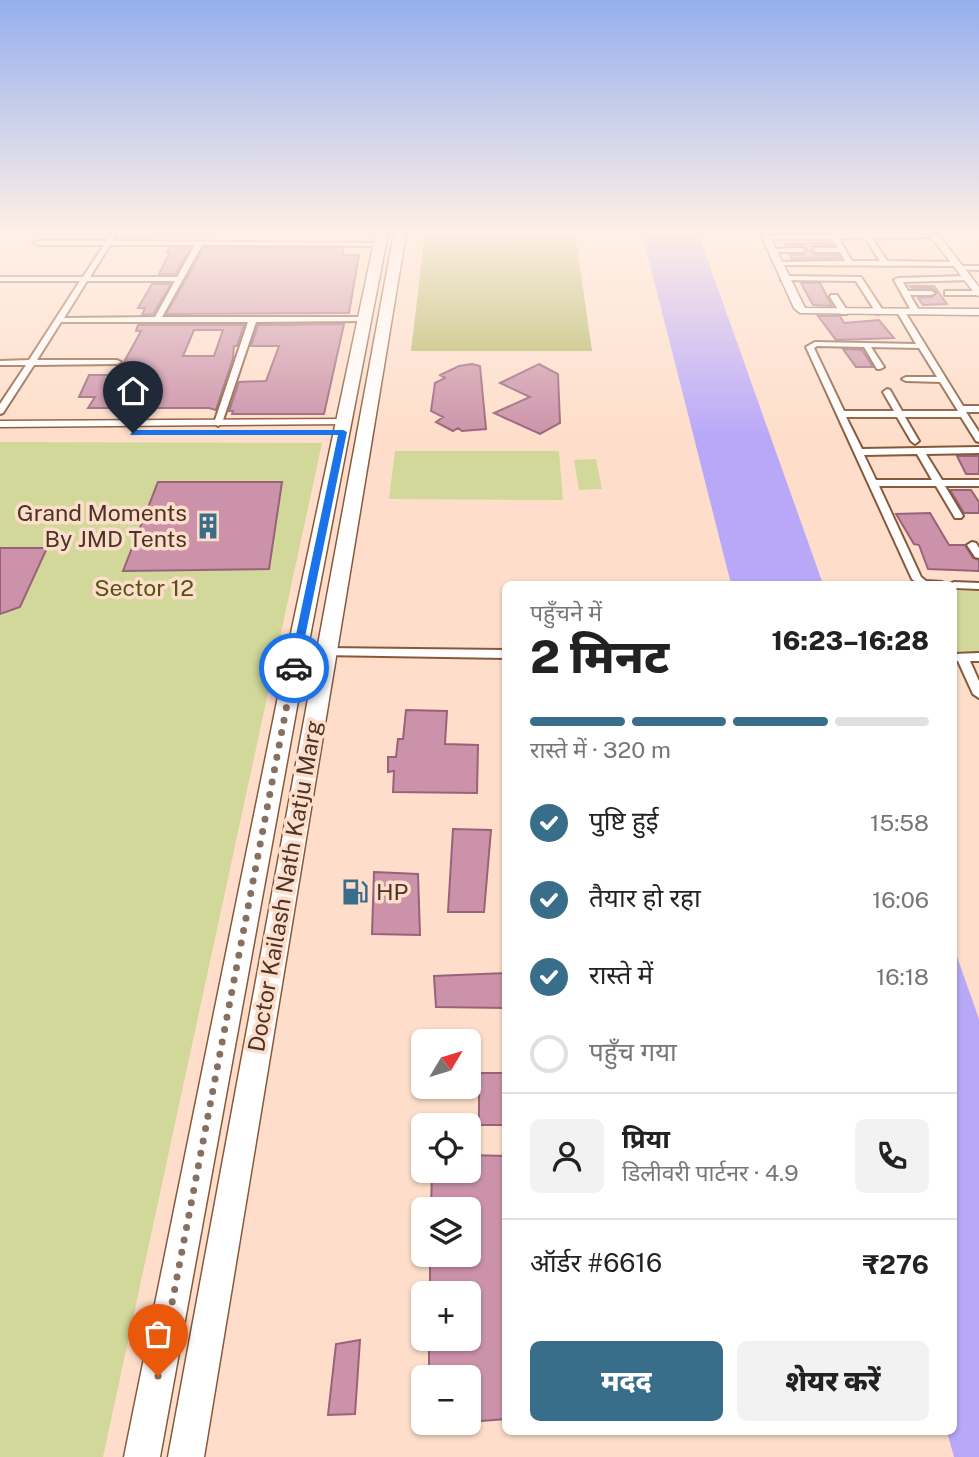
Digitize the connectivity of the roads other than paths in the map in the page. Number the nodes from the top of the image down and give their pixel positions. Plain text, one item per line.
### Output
1 (71, 301) edge
2 (167, 301) edge
3 (368, 301) edge
4 (388, 301) edge
5 (795, 301) edge
6 (837, 301) edge
7 (873, 301) edge
8 (910, 301) edge
9 (844, 312) junction
10 (880, 312) junction
11 (901, 312) junction
12 (916, 312) junction
13 (979, 312) edge
14 (253, 319) junction
15 (365, 319) junction
16 (58, 320) junction
17 (157, 320) junction
18 (866, 345) junction
19 (921, 346) junction
20 (31, 362) junction
21 (117, 362) dead end
22 (0, 363) edge
23 (880, 367) dead end
24 (906, 379) dead end
25 (942, 380) junction
26 (887, 392) dead end
27 (979, 409) edge
28 (0, 411) edge
29 (962, 412) junction
30 (841, 414) junction
31 (900, 414) junction
32 (218, 423) junction
33 (0, 424) edge
34 (344, 427) junction
35 (0, 433) edge
36 (979, 439) edge
37 (915, 441) dead end
38 (979, 450) edge
39 (920, 451) junction
40 (859, 452) junction
41 (873, 483) junction
42 (937, 483) junction
43 (979, 483) edge
44 (958, 516) dead end
45 (972, 545) dead end
46 (332, 546) junction
47 (979, 555) edge
48 (919, 581) edge
49 (957, 585) edge
50 (979, 586) edge
51 (325, 652) junction
52 (502, 654) edge
53 (958, 657) edge
54 (979, 657) edge
55 (979, 694) edge
56 (142, 1457) edge
57 (186, 1457) edge

1 - 16 street
2 - 17 street
3 - 15 main road, Doctor Kailash Nath Katju Marg
4 - 46 main road, Doctor Kailash Nath Katju Marg
5 - 9 street
6 - 9 street
7 - 10 street
8 - 12 street
9 - 10 street
10 - 11 street
11 - 12 street
11 - 19 street
12 - 13 street
14 - 15 street
14 - 17 street
14 - 32 street
15 - 34 main road, Doctor Kailash Nath Katju Marg
16 - 17 street
16 - 20 street
18 - 19 street
18 - 23 street
18 - 30 street
19 - 25 street
20 - 21 street
20 - 22 street
20 - 28 street
24 - 25 street
25 - 29 street
26 - 31 street
27 - 29 street
29 - 31 street
29 - 36 street
30 - 31 street
30 - 40 street
31 - 37 street
32 - 33 street
32 - 34 street
34 - 35 street
34 - 46 main road, Doctor Kailash Nath Katju Marg
38 - 39 street
39 - 40 street
39 - 42 street
40 - 41 street
41 - 42 street
41 - 48 street
42 - 43 street
42 - 44 street
45 - 47 street
46 - 51 main road, Doctor Kailash Nath Katju Marg
46 - 56 main road, Doctor Kailash Nath Katju Marg
49 - 50 street
51 - 52 street
51 - 57 main road, Doctor Kailash Nath Katju Marg
53 - 54 street
53 - 55 street

